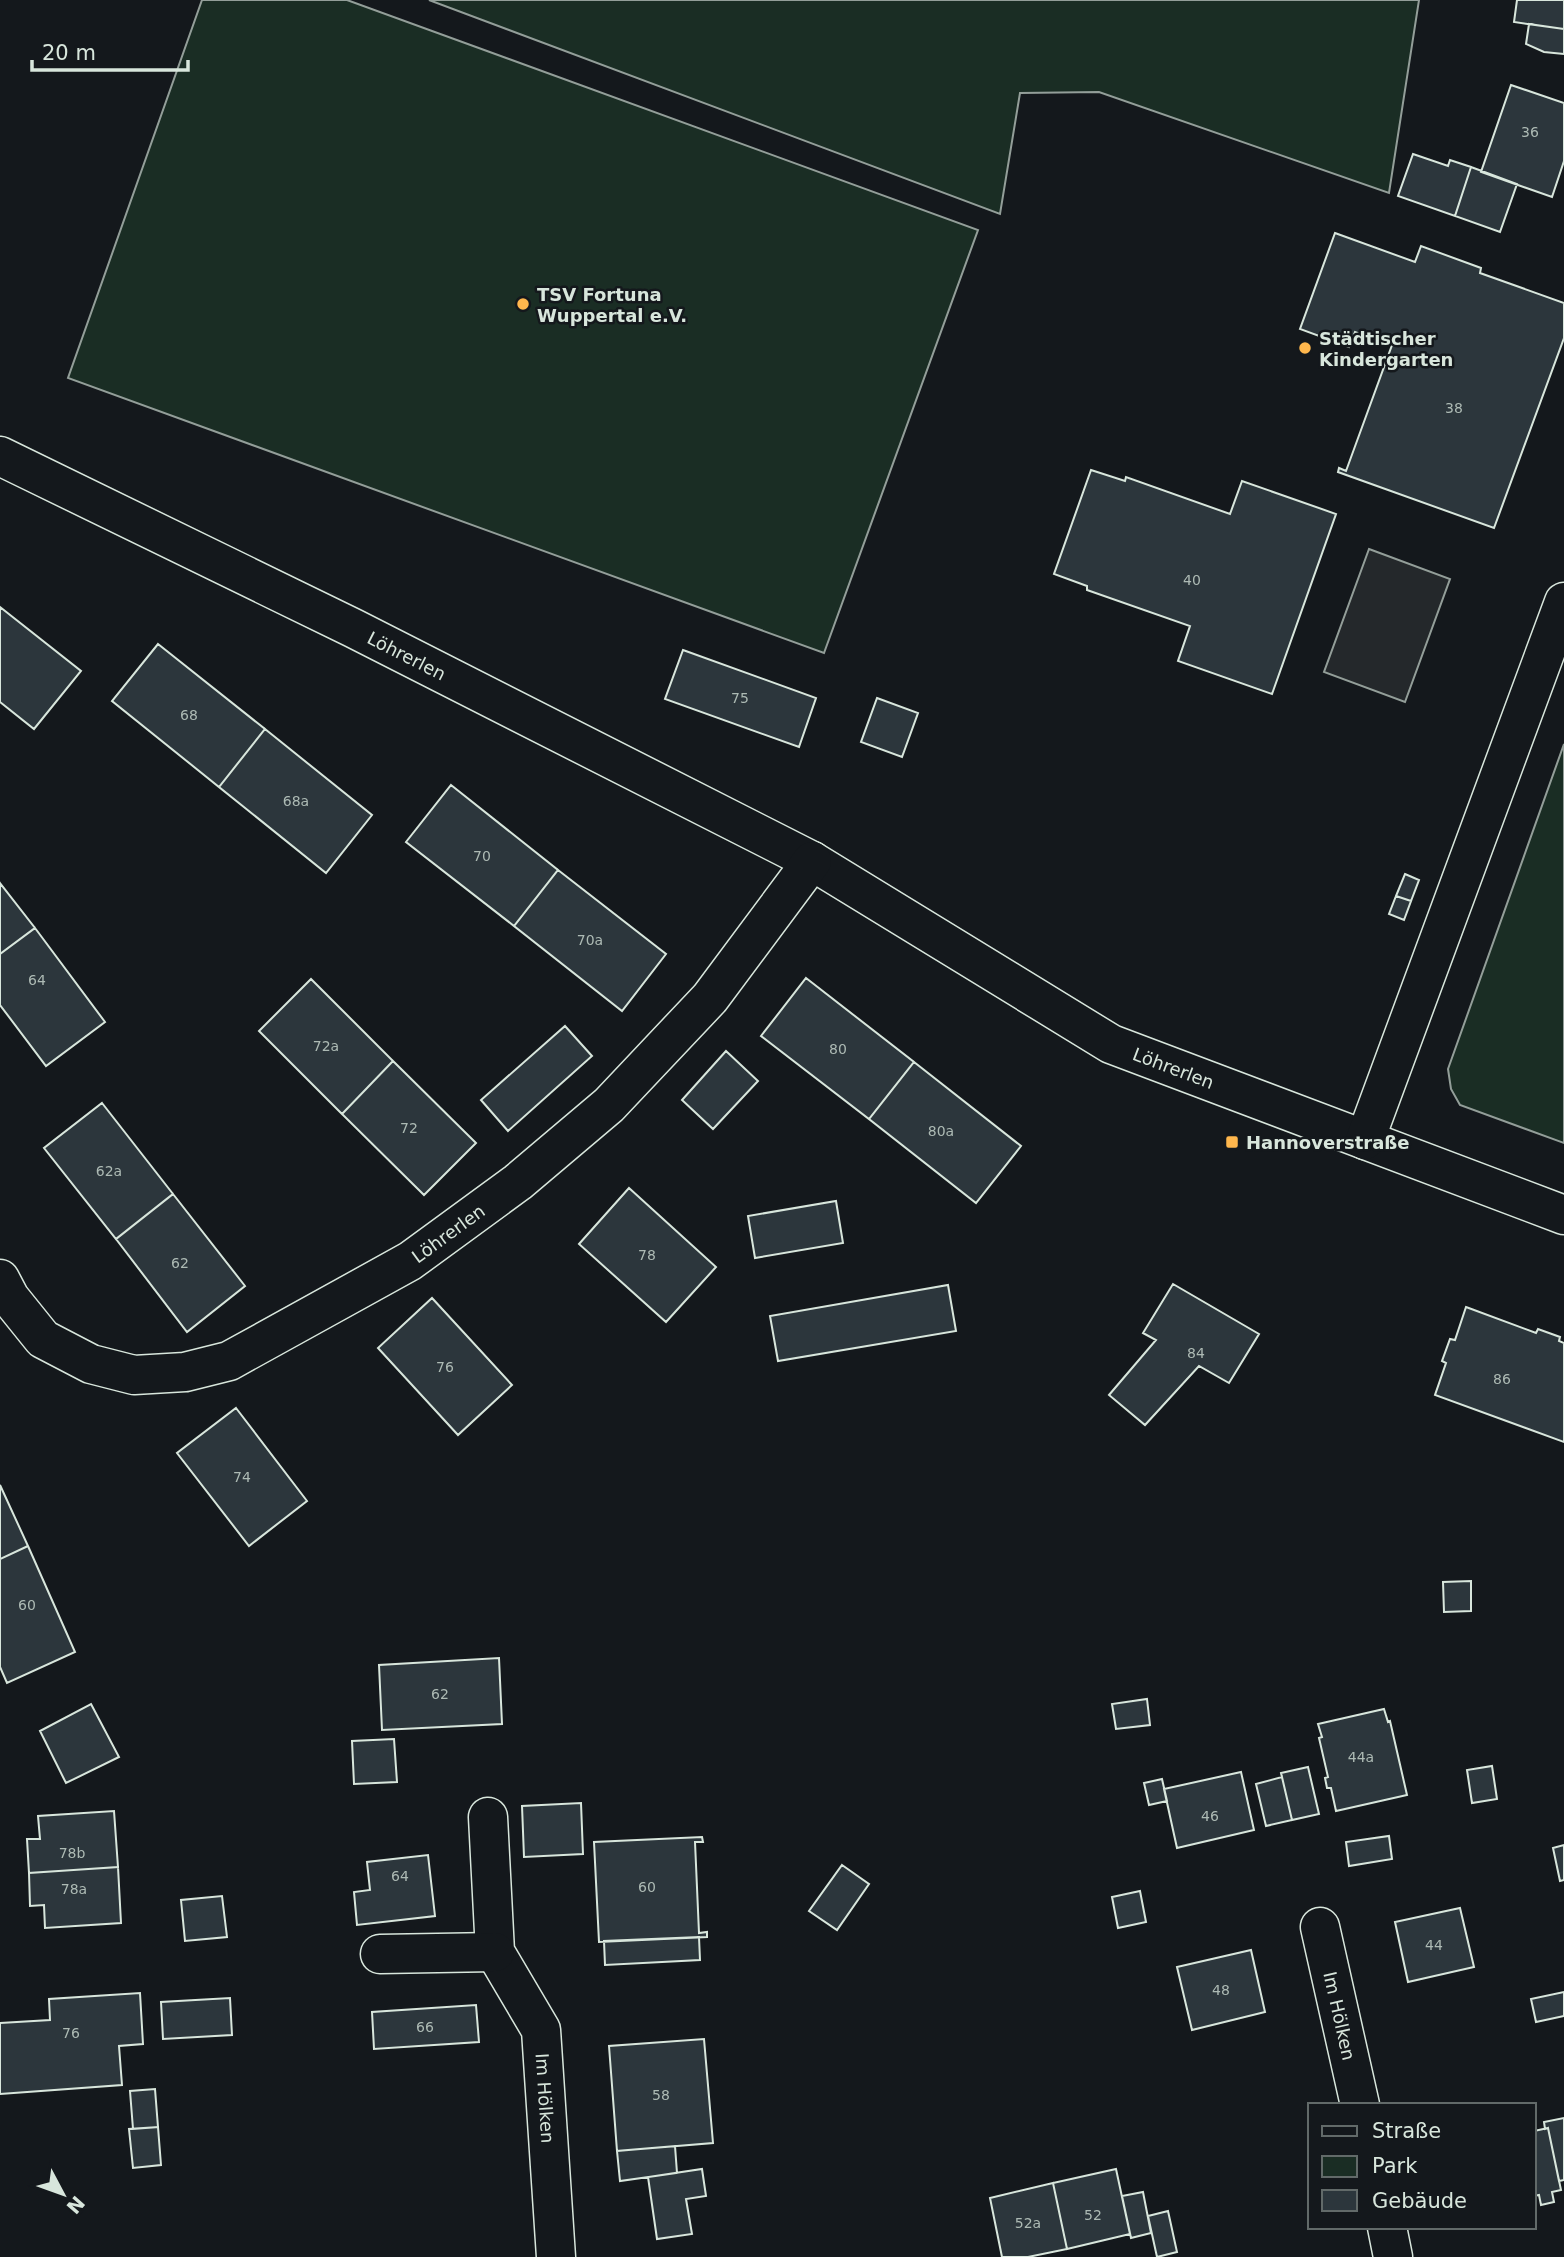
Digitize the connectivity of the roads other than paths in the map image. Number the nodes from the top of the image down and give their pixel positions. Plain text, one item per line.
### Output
1 (0, 456) edge
2 (1564, 602) edge
3 (812, 860) junction
4 (1365, 1140) junction
5 (1564, 1215) edge
6 (0, 1279) edge
7 (488, 1817) dead end
8 (1320, 1927) dead end
9 (495, 1952) junction
10 (380, 1954) dead end
11 (1360, 2103) edge
12 (1387, 2229) edge
13 (556, 2257) edge
14 (1393, 2257) edge

1 - 3 street, Löhrerlen
2 - 4 street
3 - 4 street, Löhrerlen
3 - 6 street, Löhrerlen
4 - 5 street, Löhrerlen
7 - 9 street, Im Hölken
8 - 11 street, Im Hölken
9 - 10 street
9 - 13 street, Im Hölken
12 - 14 street

